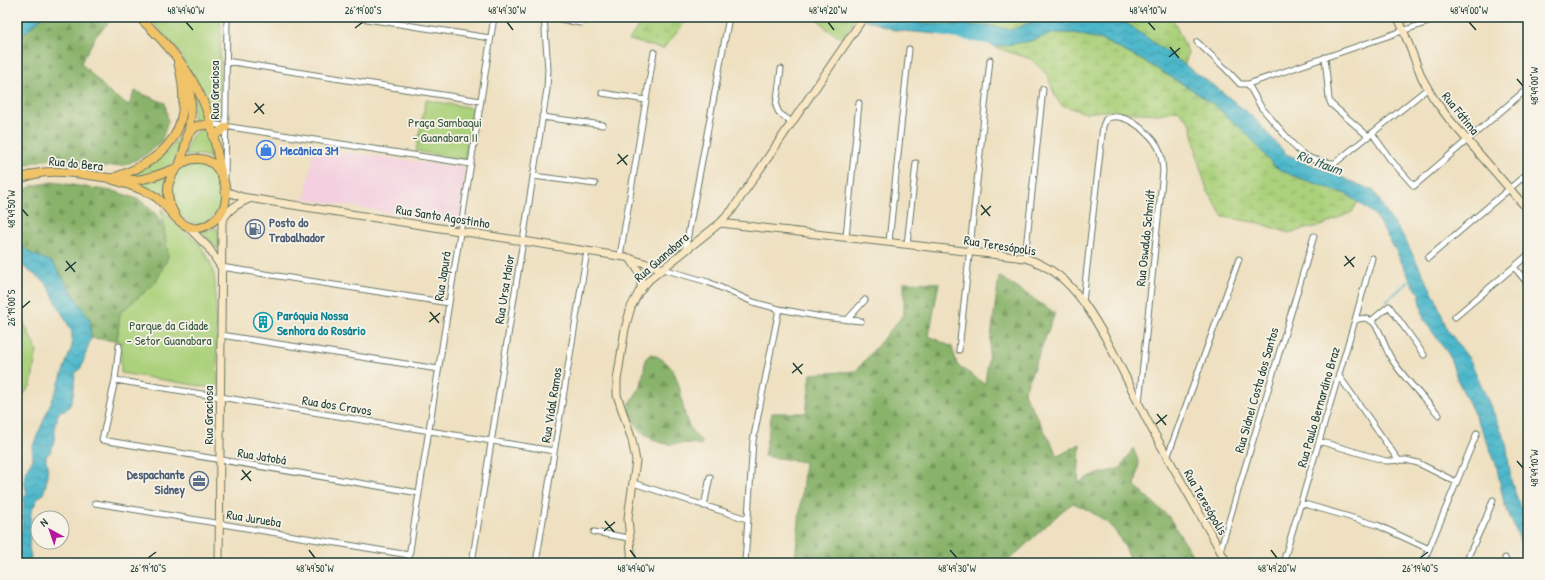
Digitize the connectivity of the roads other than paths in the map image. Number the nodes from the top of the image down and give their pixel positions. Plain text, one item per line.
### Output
1 (139, 17) edge
2 (227, 17) edge
3 (354, 17) edge
4 (494, 17) edge
5 (544, 17) edge
6 (552, 17) edge
7 (587, 17) edge
8 (730, 17) edge
9 (864, 17) edge
10 (1398, 17) edge
11 (1443, 17) edge
12 (1403, 30) junction
13 (490, 38) junction
14 (1197, 42) dead end
15 (910, 49) dead end
16 (654, 52) dead end
17 (173, 53) junction
18 (1325, 57) junction
19 (990, 60) dead end
20 (226, 61) junction
21 (178, 62) junction
22 (781, 68) dead end
23 (1248, 84) junction
24 (1528, 88) edge
25 (1043, 89) dead end
26 (1427, 89) junction
27 (602, 93) dead end
28 (646, 100) junction
29 (480, 101) junction
30 (859, 103) dead end
31 (542, 116) junction
32 (793, 122) junction
33 (210, 124) junction
34 (603, 125) dead end
35 (226, 127) junction
36 (1370, 134) junction
37 (186, 136) junction
38 (214, 137) junction
39 (1468, 140) junction
40 (916, 163) dead end
41 (470, 164) junction
42 (178, 167) junction
43 (1528, 172) edge
44 (533, 176) junction
45 (111, 179) junction
46 (17, 181) edge
47 (595, 184) dead end
48 (224, 187) junction
49 (1510, 188) junction
50 (251, 199) junction
51 (1528, 210) edge
52 (175, 215) junction
53 (222, 222) junction
54 (210, 223) junction
55 (720, 223) junction
56 (185, 225) junction
57 (460, 231) junction
58 (1314, 236) dead end
59 (846, 238) junction
60 (523, 241) junction
61 (889, 242) junction
62 (907, 244) junction
63 (587, 251) junction
64 (685, 251) junction
65 (969, 252) junction
66 (1528, 255) edge
67 (620, 256) junction
68 (630, 258) junction
69 (1025, 258) junction
70 (1372, 258) dead end
71 (1428, 258) dead end
72 (1239, 259) dead end
73 (221, 267) junction
74 (1514, 267) junction
75 (663, 269) junction
76 (1528, 284) edge
77 (640, 290) junction
78 (865, 300) dead end
79 (1083, 302) junction
80 (449, 303) junction
81 (779, 309) junction
82 (1455, 317) dead end
83 (847, 320) junction
84 (1355, 320) junction
85 (861, 321) dead end
86 (1371, 321) junction
87 (221, 335) junction
88 (119, 346) dead end
89 (959, 350) dead end
90 (1424, 355) dead end
91 (438, 369) junction
92 (1339, 376) junction
93 (115, 380) junction
94 (220, 397) junction
95 (1139, 404) junction
96 (1439, 415) dead end
97 (429, 431) junction
98 (1477, 433) dead end
99 (491, 441) junction
100 (1319, 441) junction
101 (554, 451) junction
102 (1167, 458) junction
103 (220, 460) junction
104 (1399, 461) junction
105 (710, 477) dead end
106 (1456, 482) junction
107 (633, 483) junction
108 (419, 493) junction
109 (1493, 500) dead end
110 (96, 503) dead end
111 (1301, 504) junction
112 (704, 506) junction
113 (747, 519) junction
114 (220, 524) junction
115 (594, 532) dead end
116 (629, 538) junction
117 (1429, 549) junction
118 (1220, 551) junction
119 (409, 555) junction
120 (219, 563) edge
121 (408, 563) edge
122 (472, 563) edge
123 (536, 563) edge
124 (632, 563) edge
125 (745, 563) edge
126 (1227, 563) edge
127 (1283, 563) edge
128 (1423, 563) edge
129 (1465, 563) edge

1 - 17 main road
2 - 20 street, Rua Graciosa
3 - 13 street
4 - 13 street, Rua Japurá
5 - 31 street, Rua Ursa Maior
6 - 7 street
8 - 64 street
9 - 32 main road, Rua Guanabara
10 - 12 main road, Rua Fátima
11 - 12 street
12 - 18 street
12 - 26 main road, Rua Fátima
13 - 29 street, Rua Japurá
14 - 23 street
15 - 61 street
16 - 28 street
17 - 21 main road
17 - 33 main road
18 - 23 street
18 - 36 street
19 - 65 street
20 - 29 street
20 - 35 street, Rua Graciosa
21 - 37 main road
21 - 45 main road
22 - 32 street
23 - 36 street
24 - 39 street
25 - 69 street
26 - 36 street
26 - 39 main road, Rua Fátima
27 - 28 street
28 - 67 street
29 - 41 street, Rua Japurá
30 - 59 street
31 - 34 street
31 - 44 street, Rua Ursa Maior
32 - 55 main road, Rua Guanabara
33 - 35 street
33 - 37 main road
33 - 38 main road
35 - 38 main road
35 - 41 street
35 - 48 street, Rua Graciosa
36 - 39 street
37 - 42 main road
38 - 48 main road
39 - 49 main road, Rua Fátima
40 - 62 street
41 - 57 street, Rua Japurá
42 - 45 main road, Rua do Bera
42 - 48 main road
42 - 52 main road
43 - 49 street
44 - 47 street
44 - 60 street, Rua Ursa Maior
45 - 46 main road, Rua do Bera
45 - 52 main road, Rua do Bera
48 - 50 main road, Rua Santo Agostinho
48 - 54 main road
49 - 51 main road, Rua Fátima
49 - 71 street
50 - 53 main road, Rua Graciosa
50 - 57 main road, Rua Santo Agostinho
52 - 56 main road
53 - 54 main road
53 - 73 main road, Rua Graciosa
54 - 56 main road
55 - 59 main road, Rua Teresópolis
55 - 64 main road, Rua Guanabara
56 - 73 main road
57 - 60 main road, Rua Santo Agostinho
57 - 80 street, Rua Japurá
58 - 118 street, Rua Sidnei Costa dos Santos
59 - 61 main road, Rua Teresópolis
60 - 63 main road, Rua Santo Agostinho
60 - 99 street, Rua Ursa Maior
61 - 62 main road, Rua Teresópolis
62 - 65 main road, Rua Teresópolis
63 - 67 main road, Rua Santo Agostinho
63 - 101 street, Rua Vidal Ramos
64 - 75 main road, Rua Guanabara
65 - 69 main road, Rua Teresópolis
65 - 89 street
66 - 74 street
67 - 68 main road, Rua Santo Agostinho
68 - 75 main road, Rua Santo Agostinho
68 - 77 main road
69 - 79 main road, Rua Teresópolis
70 - 84 street, Rua Paulo Bernardino Braz
72 - 102 street
73 - 80 street
73 - 87 main road, Rua Graciosa
74 - 76 street
74 - 82 street
75 - 77 main road, Rua Guanabara
75 - 81 street, Rua Santo Agostinho
77 - 107 main road, Rua Guanabara
78 - 83 street
79 - 95 main road, Rua Teresópolis
79 - 95 street, Rua Oswaldo Schmidt
80 - 91 street, Rua Japurá
81 - 83 street, Rua Santo Agostinho
81 - 113 street
83 - 85 street, Rua Santo Agostinho
84 - 86 street
84 - 92 street, Rua Paulo Bernardino Braz
86 - 90 street
86 - 96 street
87 - 91 street
87 - 94 main road, Rua Graciosa
88 - 93 street
91 - 97 street, Rua Japurá
92 - 100 street, Rua Paulo Bernardino Braz
92 - 104 street
93 - 94 street, Rua dos Cravos
93 - 103 street, Rua Jatobá
94 - 97 street, Rua dos Cravos
94 - 103 main road, Rua Graciosa
95 - 102 main road, Rua Teresópolis
97 - 99 street, Rua dos Cravos
97 - 108 street, Rua Japurá
98 - 106 street
99 - 101 street, Rua dos Cravos
99 - 122 street, Rua Ursa Maior
100 - 104 street
100 - 111 street, Rua Paulo Bernardino Braz
101 - 123 street, Rua Vidal Ramos
102 - 118 main road, Rua Teresópolis
103 - 108 street, Rua Jatobá
103 - 114 main road, Rua Graciosa
104 - 106 street
105 - 112 street
106 - 117 street
107 - 112 street
107 - 116 main road, Rua Guanabara
108 - 119 street, Rua Japurá
109 - 129 street
110 - 114 street, Rua Jurueba
111 - 117 street
111 - 127 street, Rua Paulo Bernardino Braz
112 - 113 street
113 - 125 street
114 - 119 street, Rua Jurueba
114 - 120 main road, Rua Graciosa
115 - 116 street
116 - 124 main road, Rua Guanabara
117 - 128 street
118 - 126 main road, Rua Teresópolis
119 - 121 street, Rua Japurá

